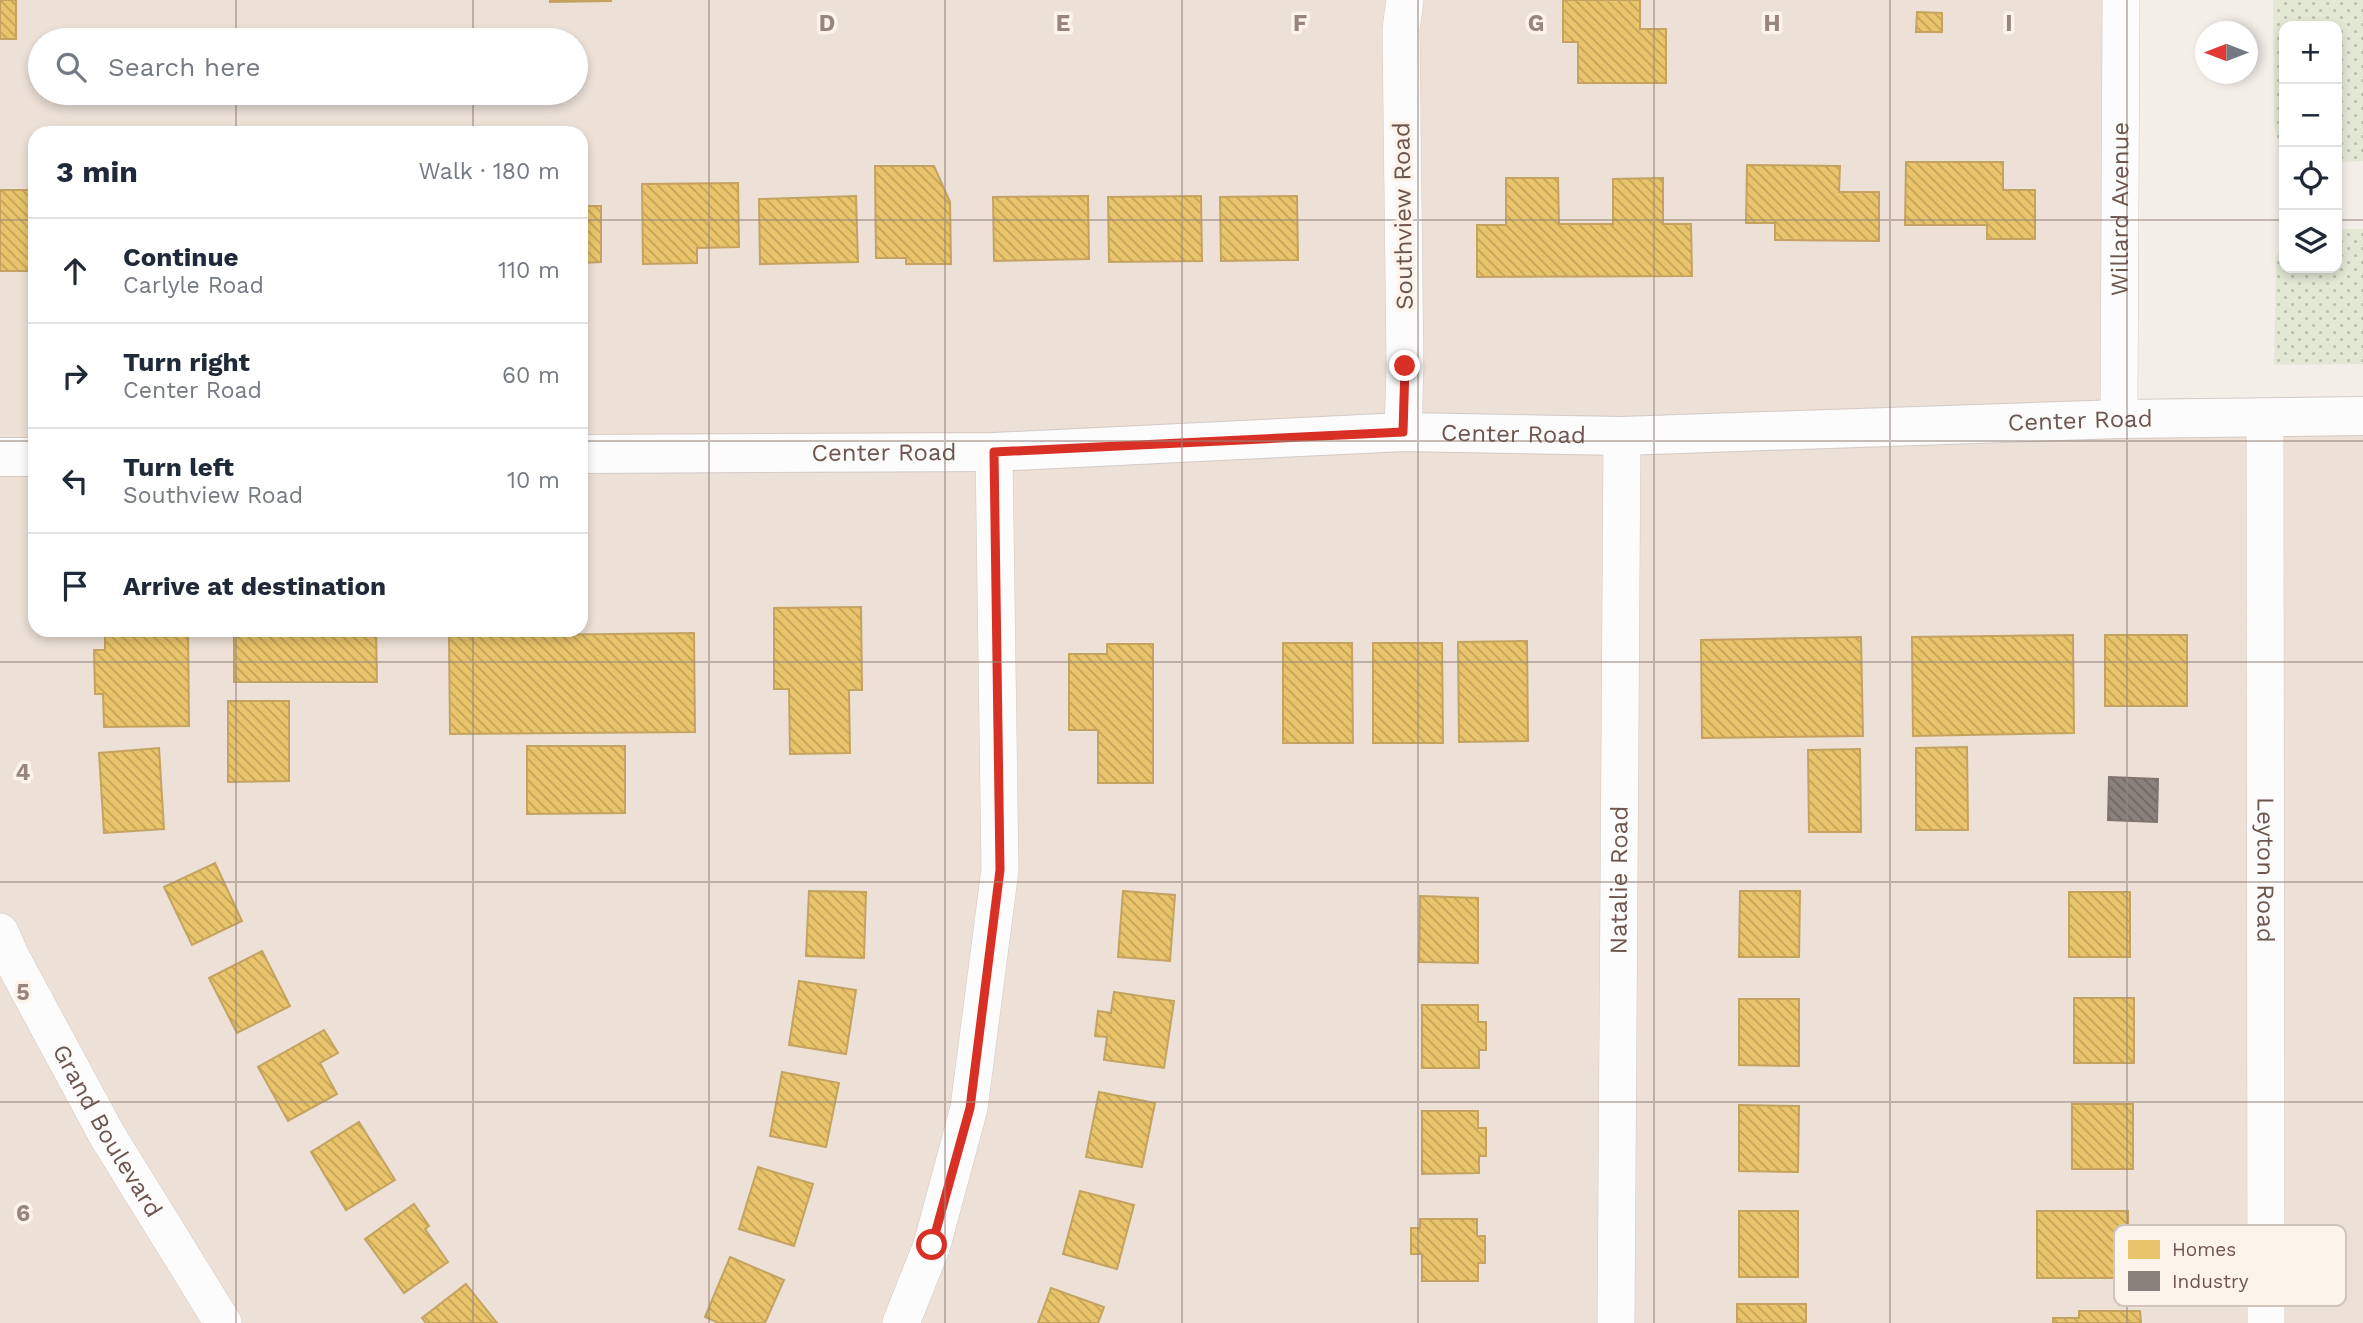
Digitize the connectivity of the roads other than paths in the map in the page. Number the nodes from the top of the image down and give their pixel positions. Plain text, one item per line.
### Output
1 (1405, 0) edge
2 (2121, 0) edge
3 (2363, 416) edge
4 (2265, 417) junction
5 (2119, 419) junction
6 (1403, 432) junction
7 (1622, 436) junction
8 (994, 452) junction
9 (588, 454) edge
10 (0, 457) edge
11 (28, 457) edge
12 (0, 932) edge
13 (2266, 1225) edge
14 (223, 1323) edge
15 (901, 1323) edge
16 (1616, 1323) edge

1 - 6 street, Southview Road
2 - 5 street, Willard Avenue
3 - 4 main road, Center Road
4 - 5 main road, Center Road
4 - 13 street, Leyton Road
5 - 7 main road, Center Road
6 - 7 main road, Center Road
6 - 8 main road, Center Road
7 - 16 street, Natalie Road
8 - 9 main road, Center Road
8 - 15 street
10 - 11 main road
12 - 14 street, Grand Boulevard

